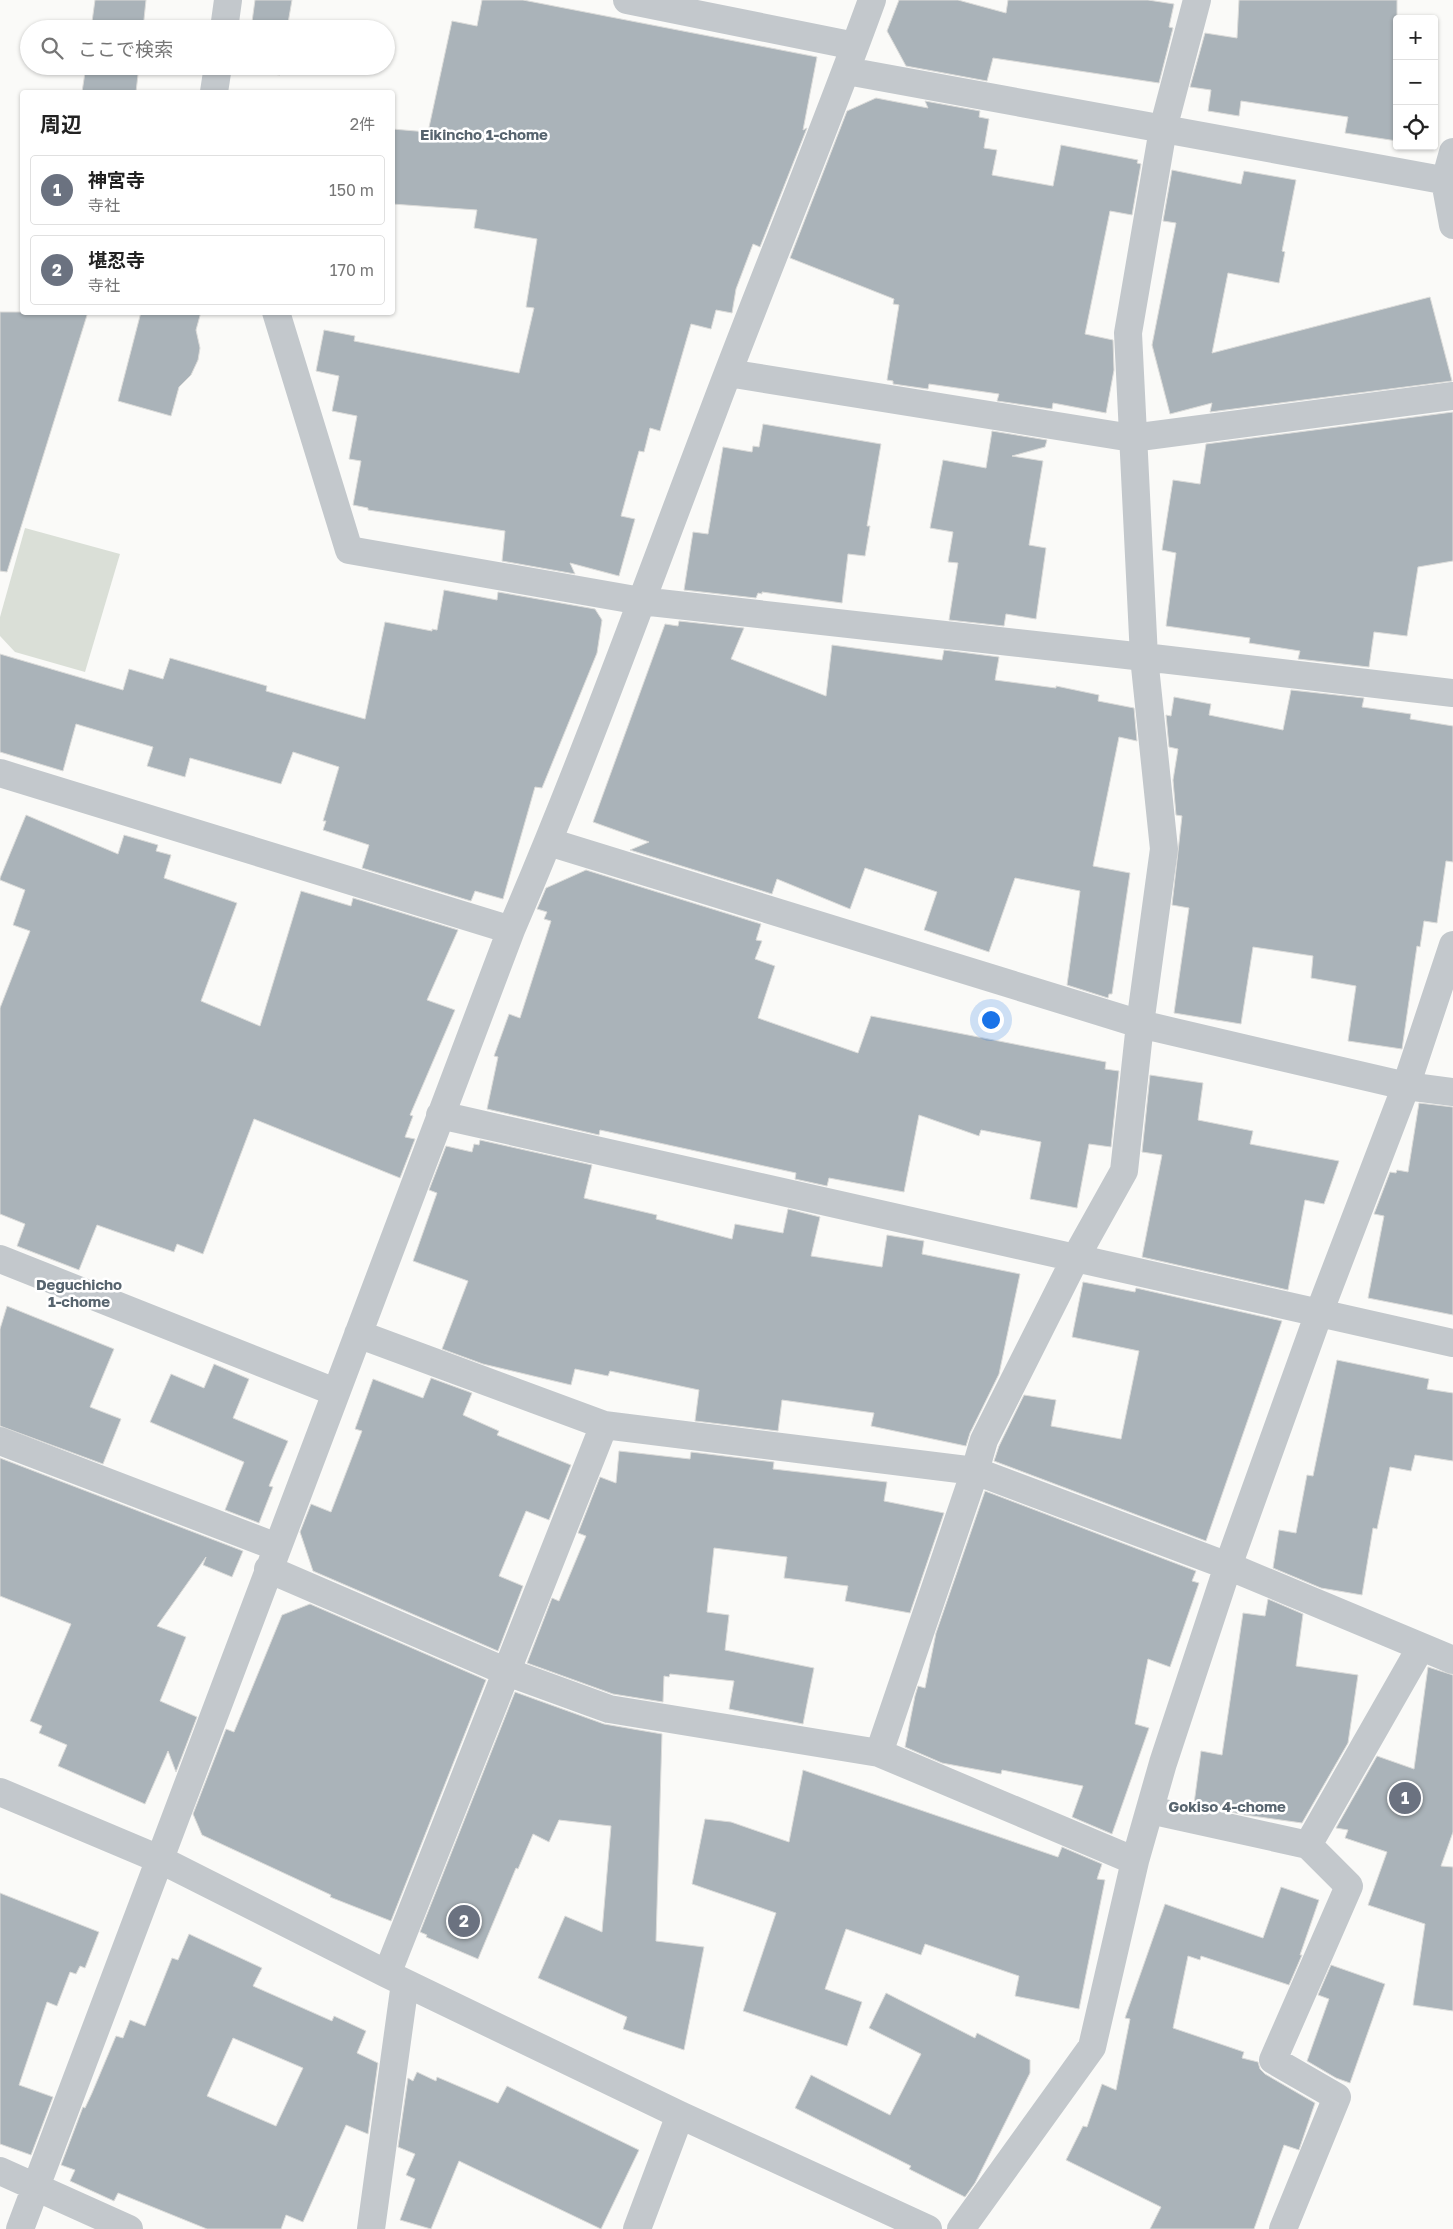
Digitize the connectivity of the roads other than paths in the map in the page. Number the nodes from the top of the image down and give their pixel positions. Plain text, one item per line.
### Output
1 (228, 0) edge
2 (627, 0) edge
3 (872, 0) edge
4 (1197, 0) edge
5 (225, 20) edge
6 (851, 58) junction
7 (217, 75) edge
8 (214, 90) edge
9 (1163, 129) junction
10 (1453, 152) edge
11 (1449, 182) edge
12 (1453, 224) edge
13 (277, 315) edge
14 (728, 373) junction
15 (1453, 396) edge
16 (1132, 438) junction
17 (641, 601) junction
18 (1144, 657) junction
19 (1453, 693) edge
20 (1, 778) edge
21 (548, 842) junction
22 (511, 930) junction
23 (1453, 945) edge
24 (1140, 1024) junction
25 (1406, 1086) junction
26 (1453, 1092) edge
27 (440, 1114) junction
28 (1076, 1257) junction
29 (0, 1259) edge
30 (1319, 1313) junction
31 (358, 1334) junction
32 (1453, 1342) edge
33 (336, 1392) junction
34 (604, 1425) junction
35 (0, 1442) edge
36 (975, 1471) junction
37 (273, 1558) junction
38 (1228, 1566) junction
39 (1421, 1647) junction
40 (1453, 1660) edge
41 (507, 1672) junction
42 (879, 1753) junction
43 (0, 1792) edge
44 (1150, 1810) junction
45 (1308, 1845) junction
46 (159, 1859) junction
47 (1135, 1861) junction
48 (396, 1978) junction
49 (680, 2115) junction
50 (0, 2171) edge
51 (36, 2186) junction
52 (20, 2229) edge
53 (129, 2229) edge
54 (371, 2229) edge
55 (637, 2229) edge
56 (928, 2229) edge
57 (961, 2229) edge
58 (1283, 2229) edge

1 - 5 street
2 - 6 street
3 - 6 street
4 - 9 street
6 - 9 street
6 - 14 street
7 - 8 street
9 - 11 street
9 - 16 street
10 - 11 street
11 - 12 street
13 - 17 street
14 - 16 street
14 - 17 street
15 - 16 street
16 - 18 street
17 - 18 street
17 - 21 street
18 - 19 street
18 - 24 street
20 - 22 street
21 - 22 street
21 - 24 street
22 - 27 street
23 - 25 street
24 - 25 street
24 - 28 street
25 - 26 street
25 - 30 street
27 - 28 street
27 - 31 street
28 - 30 street
28 - 36 street
29 - 33 street
30 - 32 street
30 - 38 street
31 - 33 street
31 - 34 street
33 - 37 street
34 - 36 street
34 - 41 street
35 - 37 street
36 - 38 street
36 - 42 street
37 - 41 street
37 - 46 street
38 - 39 street
38 - 44 street
39 - 40 street
39 - 45 street
41 - 42 street
41 - 48 street
42 - 47 street
43 - 46 street
44 - 45 street
44 - 47 street
45 - 58 street
46 - 48 street
46 - 51 street
47 - 57 street
48 - 49 street
48 - 54 street
49 - 55 street
49 - 56 street
50 - 51 street
51 - 52 street
51 - 53 street

